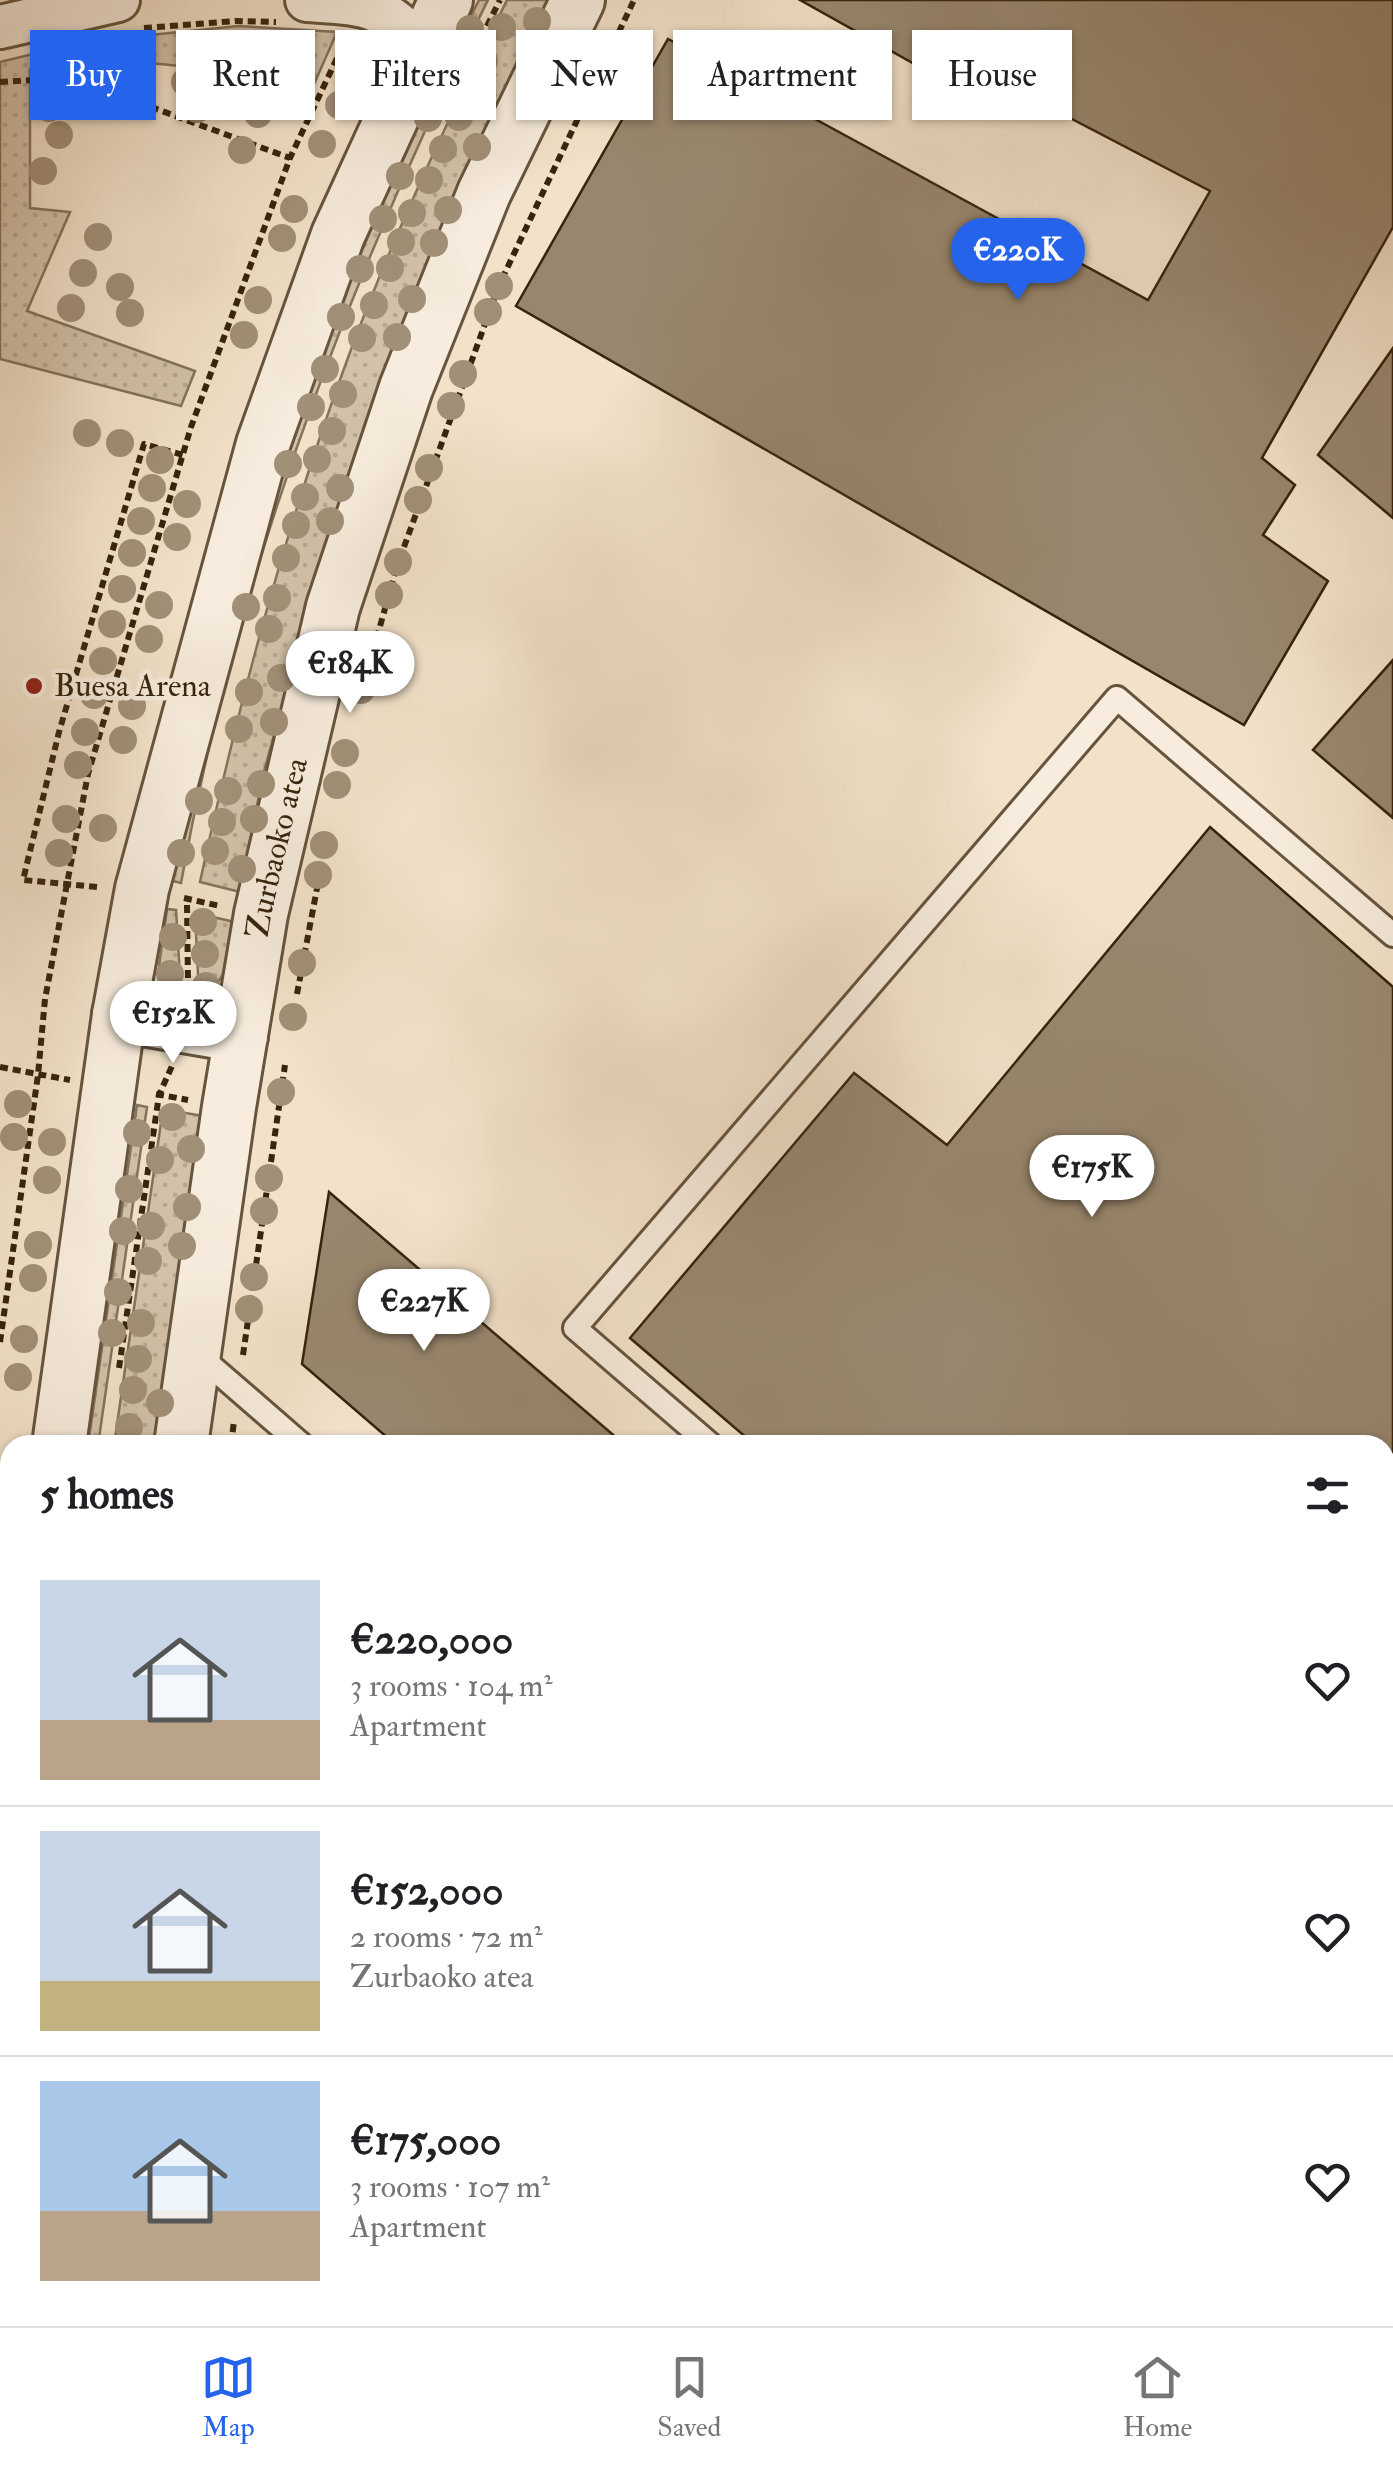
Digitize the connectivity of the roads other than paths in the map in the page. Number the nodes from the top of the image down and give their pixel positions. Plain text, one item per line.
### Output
1 (446, 0) edge
2 (578, 0) edge
3 (296, 11) edge
4 (127, 15) edge
5 (0, 26) edge
6 (406, 30) edge
7 (431, 30) edge
8 (390, 120) edge
9 (1393, 935) edge
10 (119, 1014) junction
11 (264, 1042) junction
12 (194, 1352) junction
13 (60, 1435) edge
14 (183, 1435) edge
15 (290, 1435) edge
16 (699, 1435) edge

1 - 7 street
2 - 11 street, Zurbaoko atea
3 - 6 street
4 - 5 street
8 - 10 street
9 - 16 lane
10 - 11 street
10 - 13 street
11 - 12 street, Zurbaoko atea
12 - 14 street, Zurbaoko atea
12 - 15 lane

